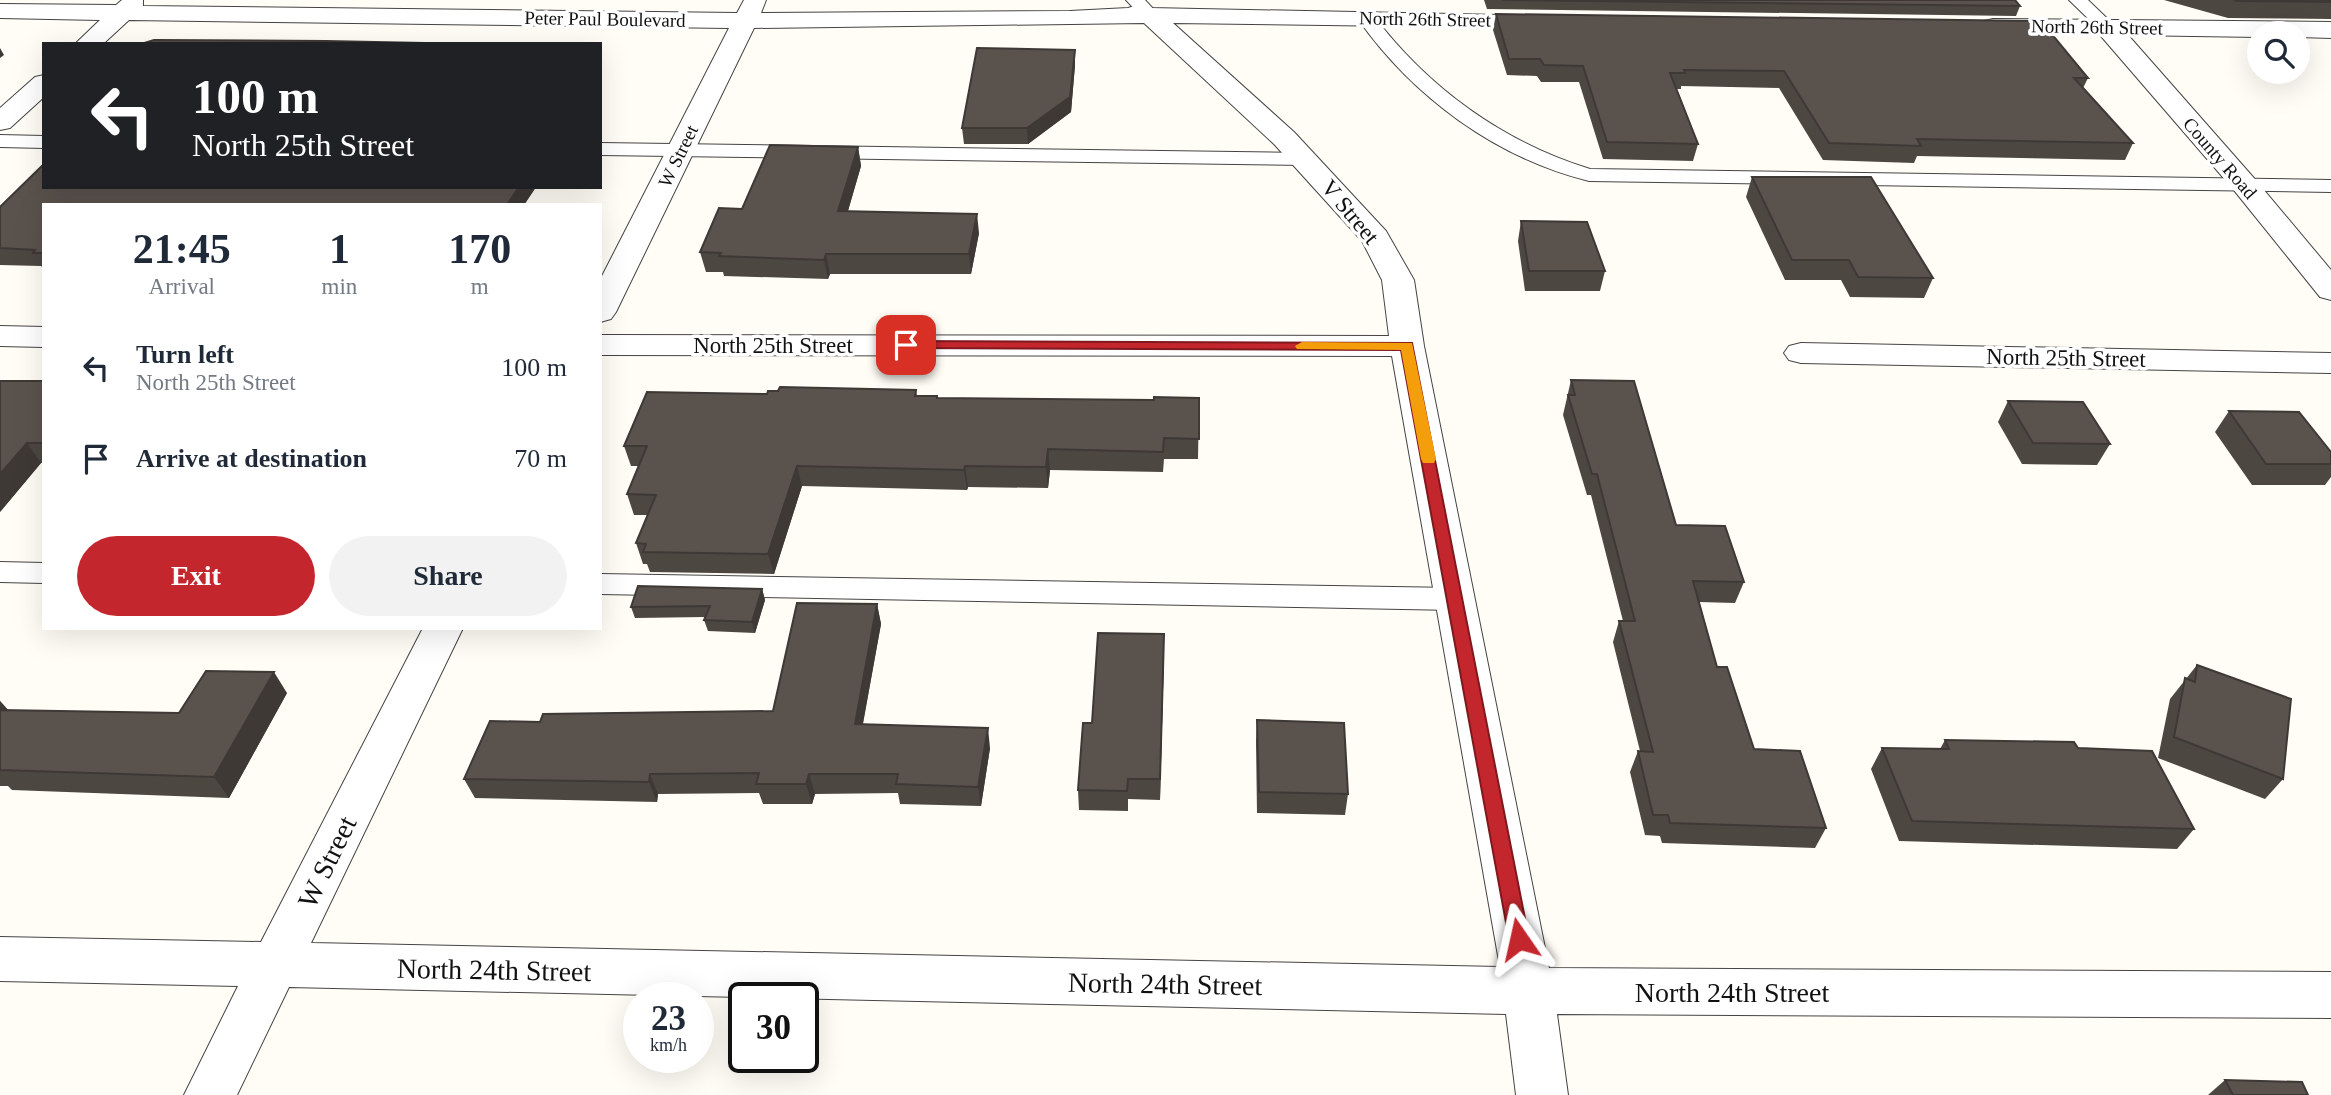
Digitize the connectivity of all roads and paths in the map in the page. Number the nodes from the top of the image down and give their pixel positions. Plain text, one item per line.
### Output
1 (1091, 0) edge
2 (2078, 0) edge
3 (130, 6) edge
4 (1142, 7) edge
5 (1366, 9) edge
6 (750, 10) edge
7 (0, 11) edge
8 (1570, 21) edge
9 (1969, 25) edge
10 (2107, 27) junction
11 (2331, 30) edge
12 (90, 42) edge
13 (42, 85) edge
14 (0, 122) edge
15 (0, 141) edge
16 (42, 142) edge
17 (602, 149) edge
18 (681, 150) junction
19 (1303, 159) junction
20 (2243, 183) junction
21 (2331, 186) edge
22 (2331, 290) edge
23 (602, 308) edge
24 (0, 336) edge
25 (42, 337) edge
26 (602, 345) edge
27 (1407, 346) junction
28 (1801, 354) dead end
29 (2331, 363) edge
30 (0, 572) edge
31 (42, 573) edge
32 (602, 584) edge
33 (1455, 598) junction
34 (442, 630) edge
35 (0, 959) edge
36 (276, 965) junction
37 (1528, 991) junction
38 (2331, 995) edge
39 (210, 1095) edge
40 (1542, 1095) edge

1 - 4 street
2 - 10 lane
3 - 6 street, Peter Paul Boulevard
3 - 7 street, Peter Paul Boulevard
3 - 12 street
4 - 5 street, North 26th Street
4 - 6 street, Peter Paul Boulevard
4 - 19 street, V Street
5 - 8 street, North 26th Street
5 - 20 lane
6 - 18 street, W Street
9 - 10 street, North 26th Street
10 - 11 street, North 26th Street
10 - 20 street, County Road
13 - 14 street
15 - 16 lane
17 - 18 lane
18 - 19 lane
18 - 23 street, W Street
19 - 27 street, V Street
20 - 21 lane
20 - 22 street, County Road
24 - 25 street
26 - 27 street, North 25th Street
27 - 33 street, V Street
28 - 29 street, North 25th Street
30 - 31 lane
32 - 33 lane
33 - 37 street, V Street
34 - 36 street, W Street
35 - 36 street, North 24th Street
36 - 37 street, North 24th Street
36 - 39 street, W Street
37 - 38 street, North 24th Street
37 - 40 street, V Street

